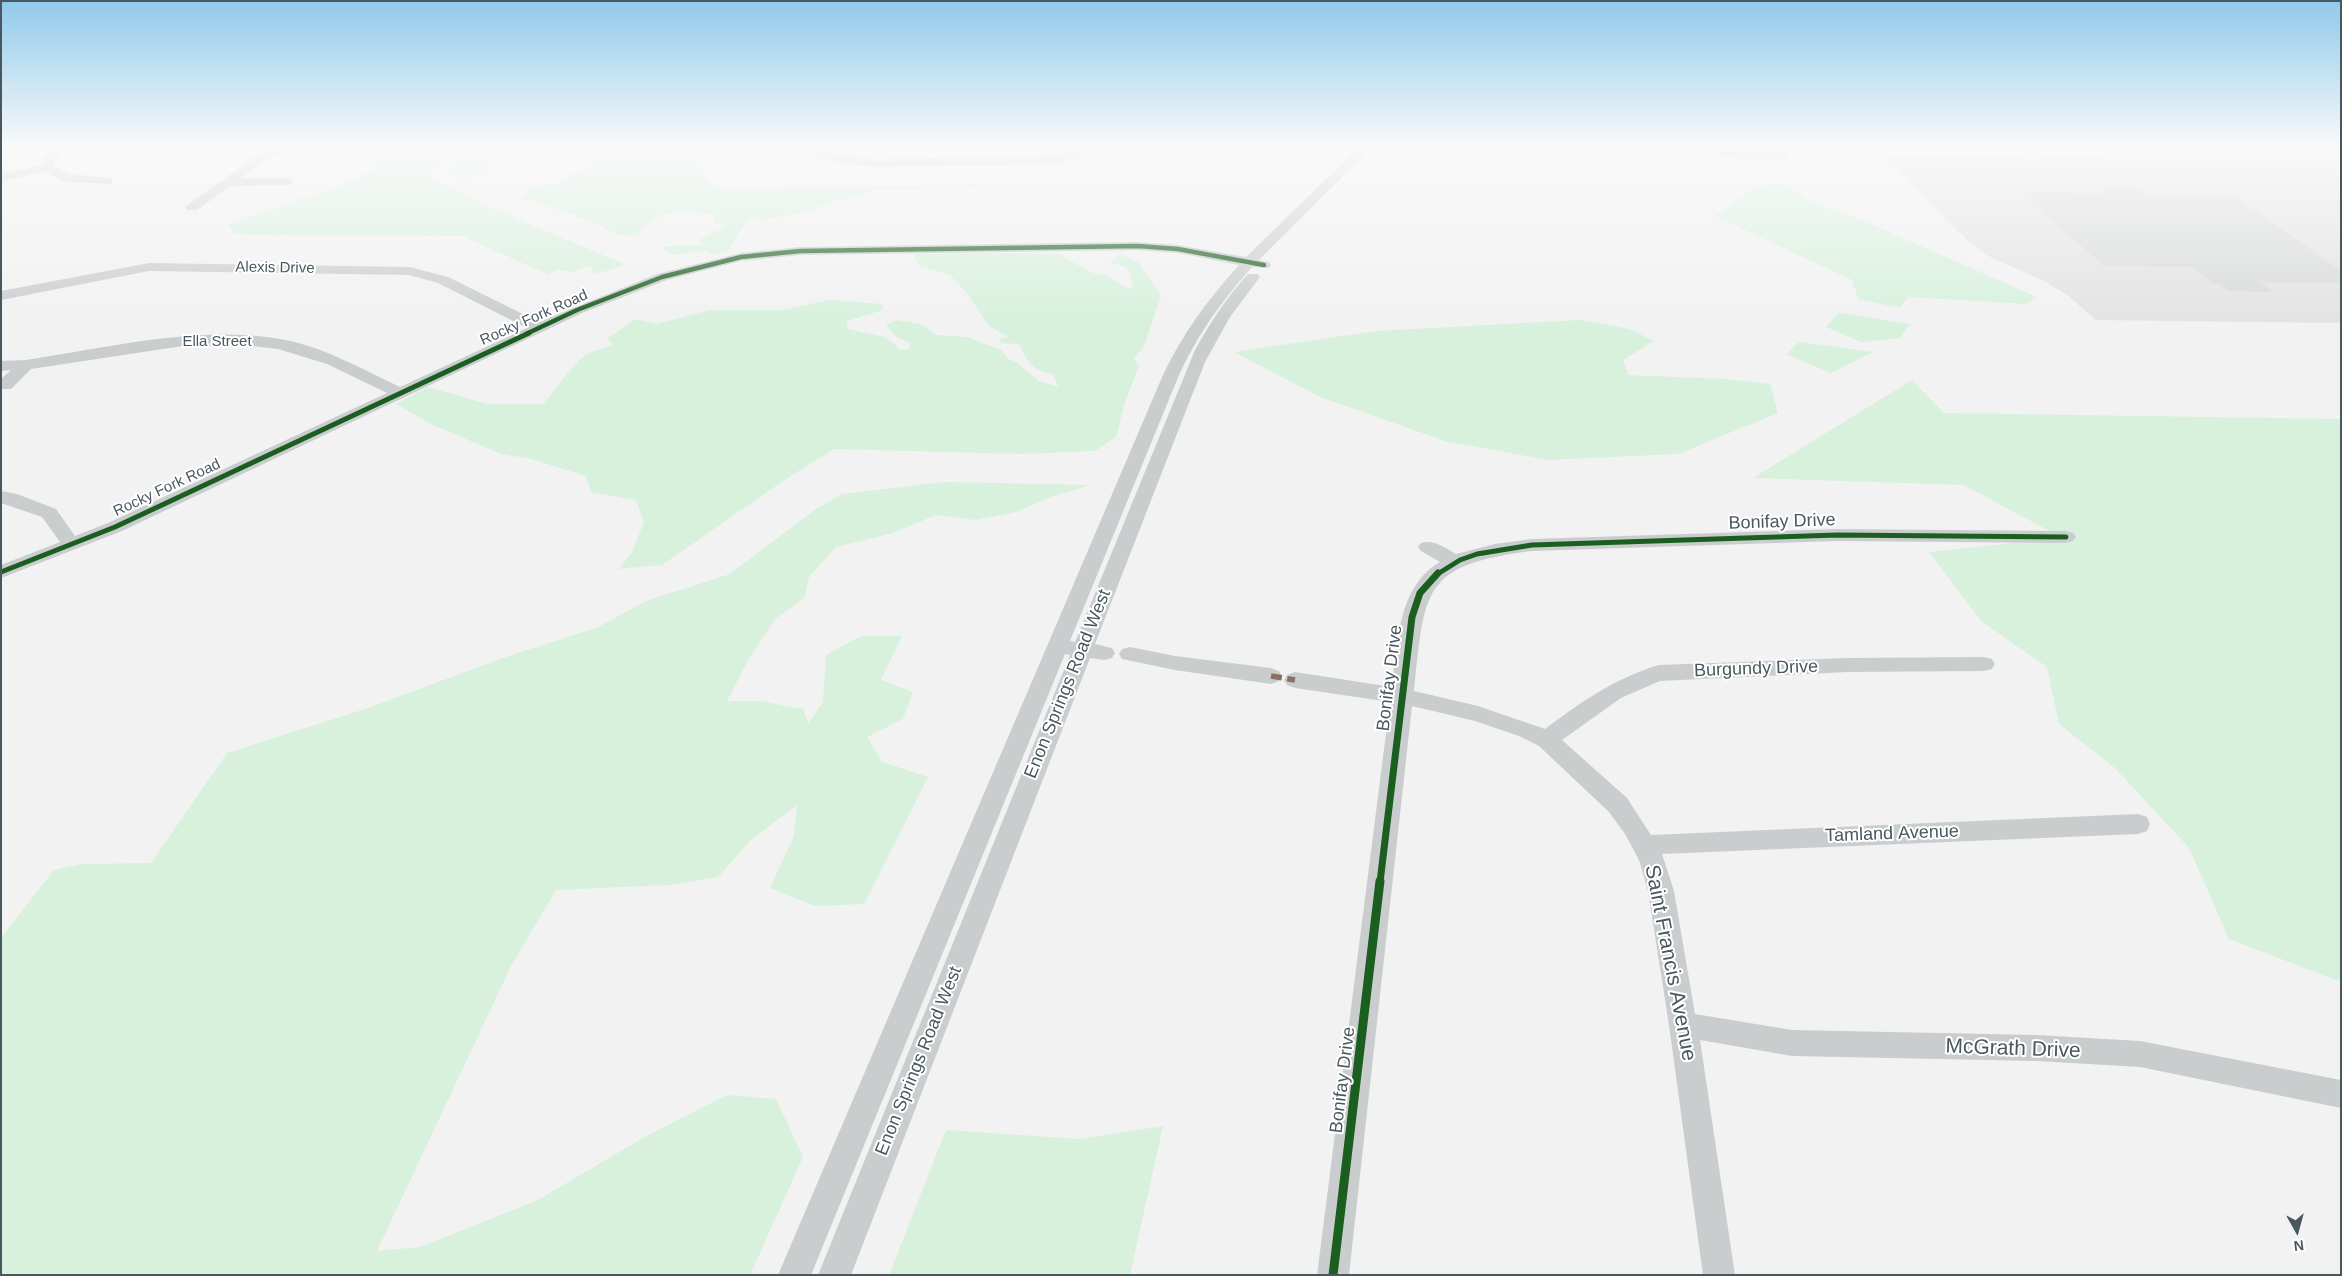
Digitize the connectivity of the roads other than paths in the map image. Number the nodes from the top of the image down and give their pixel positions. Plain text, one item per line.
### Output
1 (196, 205) edge
2 (1312, 205) edge
3 (192, 207) dead end
4 (1252, 265) junction
5 (1, 296) edge
6 (540, 328) junction
7 (26, 365) junction
8 (1, 366) edge
9 (5, 385) dead end
10 (400, 393) junction
11 (1, 497) edge
12 (2066, 537) dead end
13 (72, 545) junction
14 (1428, 547) dead end
15 (1453, 561) junction
16 (1, 572) edge
17 (1081, 650) junction
18 (1130, 654) dead end
19 (1984, 664) dead end
20 (1402, 696) junction
21 (1548, 740) junction
22 (2138, 824) dead end
23 (1645, 845) junction
24 (1684, 1024) junction
25 (2341, 1094) edge
26 (794, 1275) edge
27 (834, 1275) edge
28 (1334, 1275) edge
29 (1719, 1275) edge

1 - 3 street
2 - 4 street, Enon Springs Road West
4 - 6 street, Rocky Fork Road
4 - 17 street, Enon Springs Road West
5 - 6 street, Alexis Drive
6 - 10 street, Rocky Fork Road
7 - 8 street, Ella Street
7 - 9 street
7 - 10 street, Ella Street
10 - 13 street, Rocky Fork Road
11 - 13 street
12 - 15 street, Bonifay Drive
13 - 16 street, Rocky Fork Road
14 - 15 street
15 - 20 street, Bonifay Drive
17 - 26 street, Enon Springs Road West
17 - 27 street, Enon Springs Road West
18 - 20 street, Saint Francis Avenue
19 - 21 street, Burgundy Drive
20 - 21 street, Saint Francis Avenue
20 - 28 street, Bonifay Drive
21 - 23 street, Saint Francis Avenue
22 - 23 street, Tamland Avenue
23 - 24 street, Saint Francis Avenue
24 - 25 street, McGrath Drive
24 - 29 street, Saint Francis Avenue

